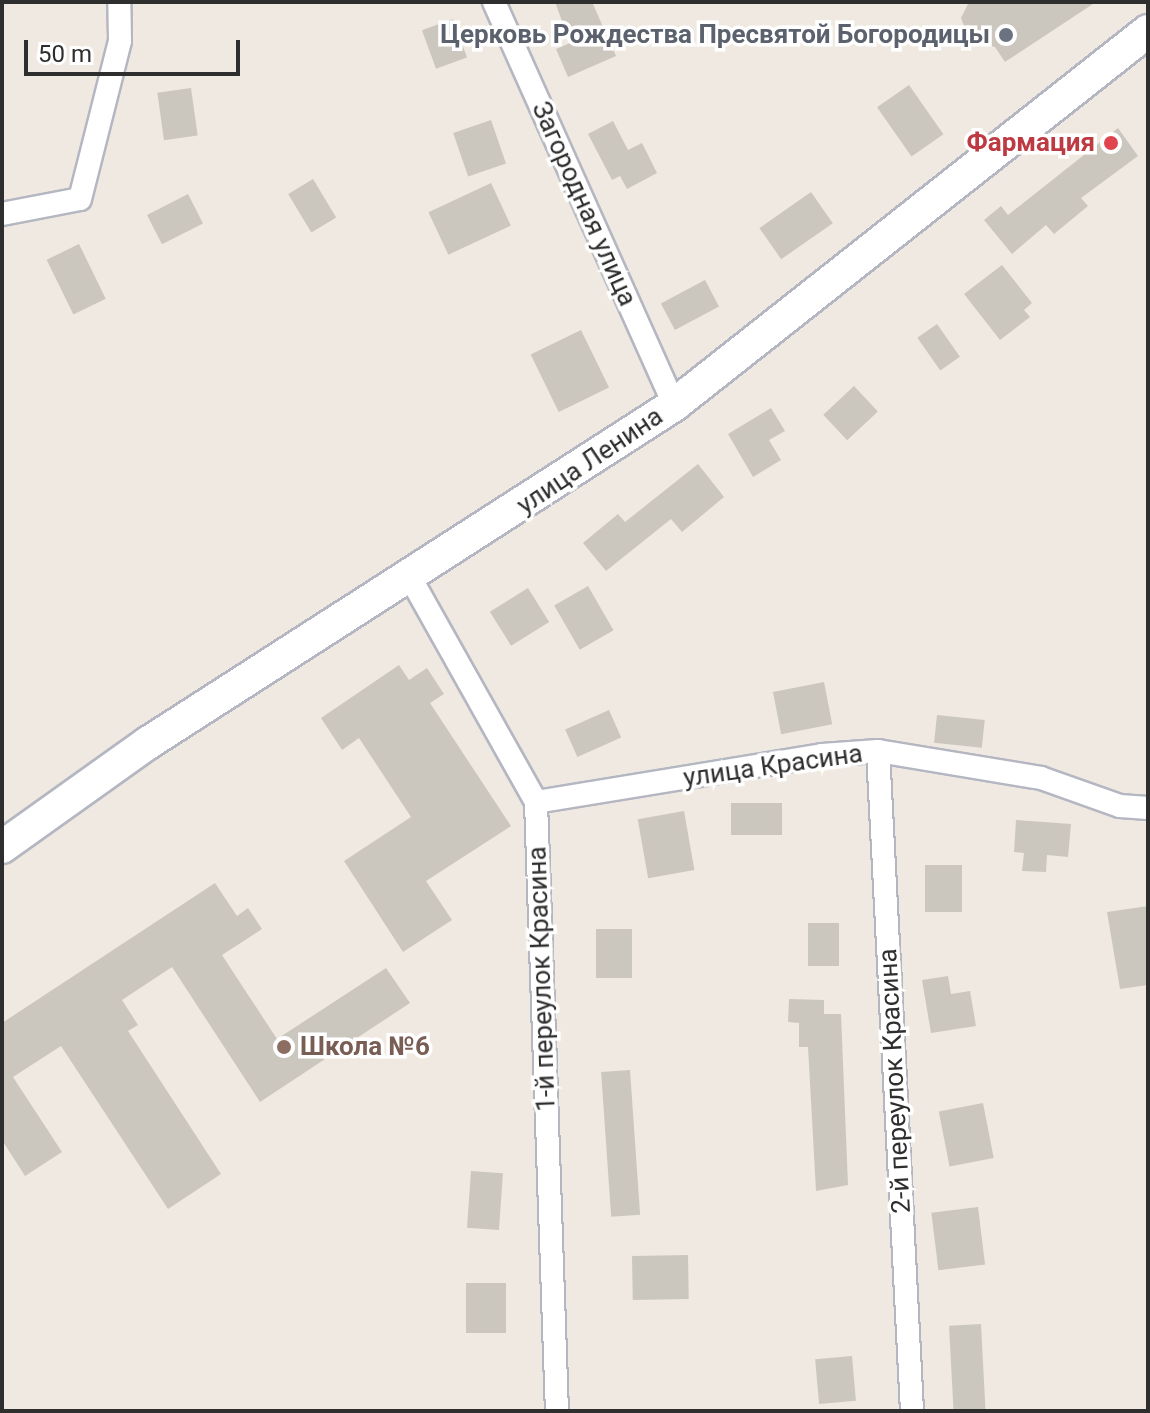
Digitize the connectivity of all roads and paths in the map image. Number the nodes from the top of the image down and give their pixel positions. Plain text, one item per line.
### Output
1 (119, 2) edge
2 (494, 2) edge
3 (1148, 31) edge
4 (2, 214) edge
5 (674, 405) junction
6 (411, 579) junction
7 (878, 751) junction
8 (536, 802) junction
9 (1148, 808) edge
10 (2, 847) edge
11 (557, 1411) edge
12 (912, 1411) edge

1 - 4 street
2 - 5 street, Загородная улица
3 - 5 main road, улица Ленина
5 - 6 main road, улица Ленина
6 - 8 street, 1-й переулок Красина
6 - 10 main road, улица Ленина
7 - 8 street, улица Красина
7 - 9 street, улица Красина
7 - 12 street, 2-й переулок Красина
8 - 11 street, 1-й переулок Красина

